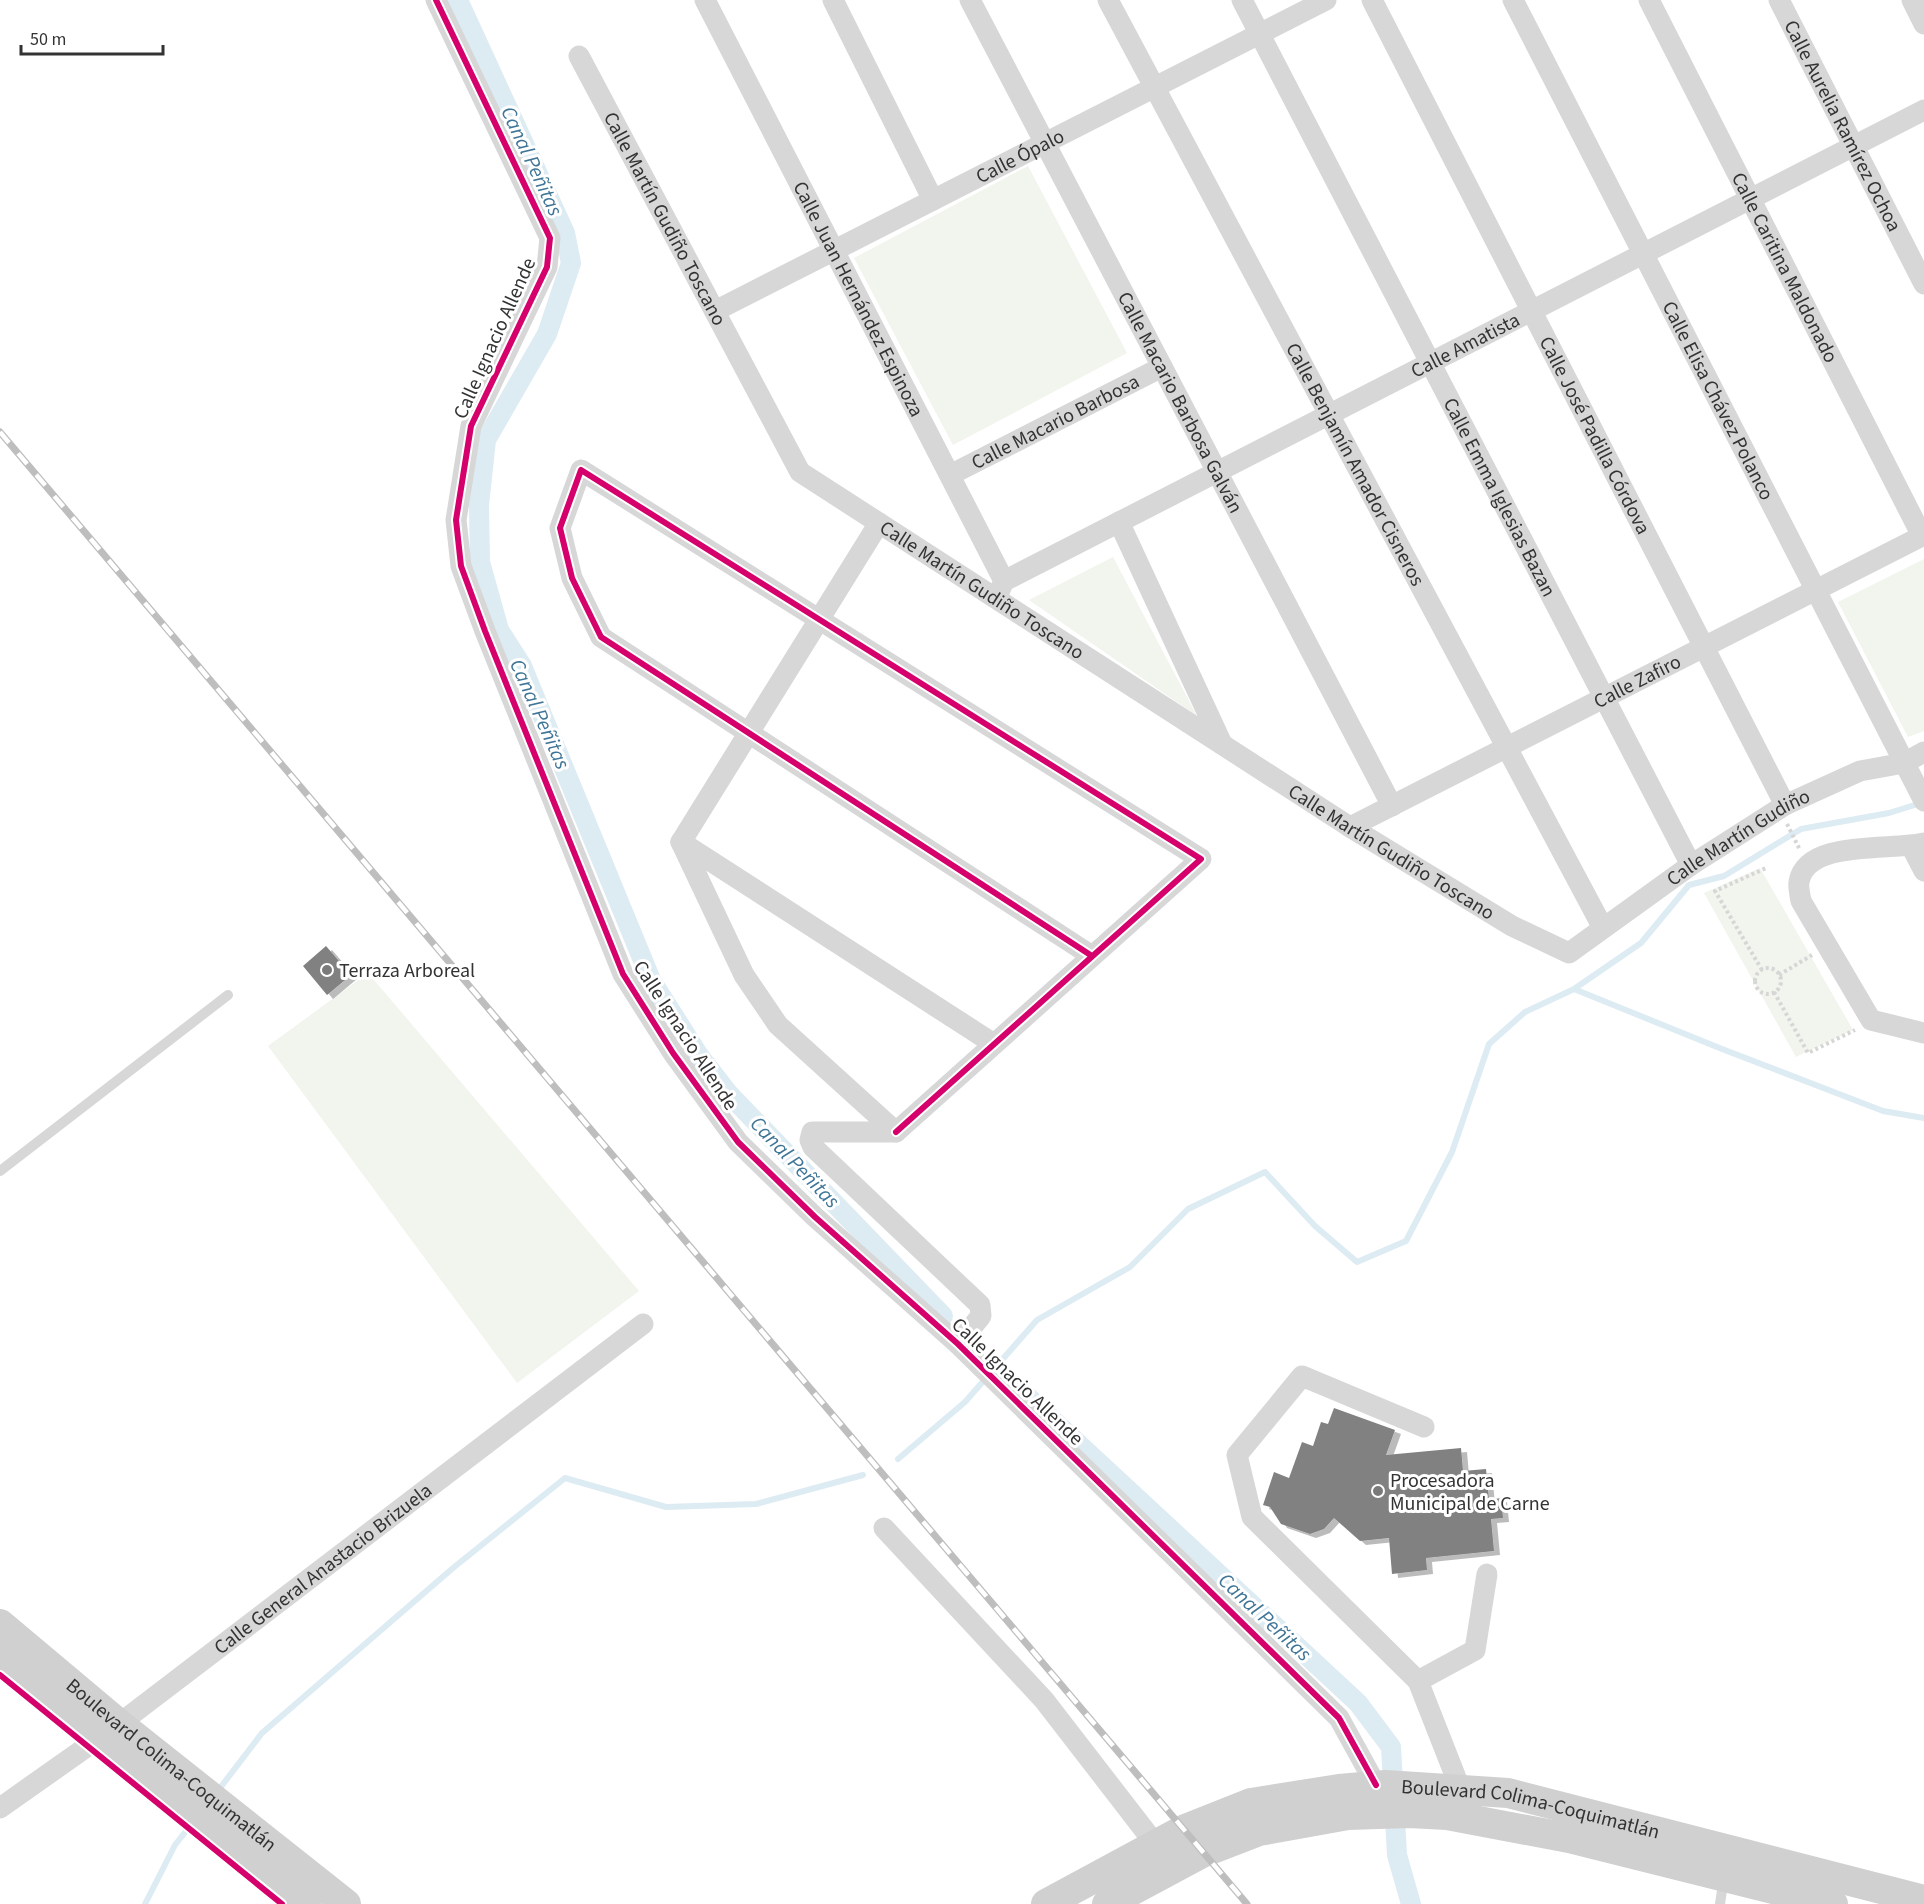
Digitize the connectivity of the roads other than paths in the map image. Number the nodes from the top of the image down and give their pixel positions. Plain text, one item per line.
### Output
1 (436, 0) edge
2 (705, 0) edge
3 (833, 0) edge
4 (970, 0) edge
5 (1108, 0) edge
6 (1242, 0) edge
7 (1326, 0) edge
8 (1372, 0) edge
9 (1512, 0) edge
10 (1649, 0) edge
11 (1779, 0) edge
12 (1912, 0) edge
13 (1924, 24) edge
14 (1260, 34) junction
15 (579, 56) dead end
16 (1154, 87) junction
17 (1924, 110) edge
18 (1045, 143) junction
19 (1854, 146) junction
20 (1750, 199) junction
21 (933, 200) junction
22 (834, 250) junction
23 (1643, 254) junction
24 (1924, 284) edge
25 (1532, 311) junction
26 (715, 312) junction
27 (1430, 363) junction
28 (1162, 367) junction
29 (1329, 415) junction
30 (1217, 472) junction
31 (950, 475) junction
32 (1119, 522) junction
33 (879, 523) junction
34 (1923, 536) edge
35 (1000, 590) junction
36 (1816, 590) junction
37 (819, 619) junction
38 (1704, 647) junction
39 (1604, 698) junction
40 (748, 733) junction
41 (1222, 744) junction
42 (1506, 747) junction
43 (1924, 752) edge
44 (1904, 763) junction
45 (1922, 798) edge
46 (1392, 806) junction
47 (1786, 814) junction
48 (1350, 827) junction
49 (681, 842) junction
50 (1918, 845) edge
51 (1691, 865) junction
52 (1924, 871) edge
53 (1603, 928) junction
54 (1569, 953) joint
55 (1092, 956) junction
56 (228, 995) dead end
57 (1924, 1033) edge
58 (994, 1044) junction
59 (896, 1132) junction
60 (0, 1171) edge
61 (643, 1324) dead end
62 (965, 1350) junction
63 (1424, 1427) dead end
64 (884, 1528) dead end
65 (1487, 1574) dead end
66 (0, 1624) edge
67 (0, 1657) edge
68 (1418, 1680) junction
69 (109, 1732) junction
70 (1460, 1788) junction
71 (1390, 1796) junction
72 (0, 1808) edge
73 (203, 1809) junction
74 (1464, 1818) junction
75 (1156, 1845) junction
76 (1738, 1880) edge
77 (1924, 1900) edge
78 (306, 1904) edge
79 (346, 1904) edge
80 (1046, 1904) edge
81 (1107, 1904) edge
82 (1833, 1904) edge

1 - 62 street, Calle Ignacio Allende
2 - 22 street, Calle Juan Hernández Espinoza
3 - 21 street
4 - 18 street, Calle Macario Barbosa Galván
5 - 16 street, Calle Benjamín Amador Cisneros
6 - 14 street, Calle Emma Iglesias Bazan
7 - 14 street, Calle Ópalo
8 - 25 street, Calle José Padilla Córdova
9 - 23 street, Calle Elisa Chávez Polanco
10 - 20 street, Calle Caritina Maldonado
11 - 19 street, Calle Aurelia Ramírez Ochoa
12 - 13 street
14 - 16 street, Calle Ópalo
14 - 27 street, Calle Emma Iglesias Bazan
15 - 26 street, Calle Martín Gudiño Toscano
16 - 18 street, Calle Ópalo
16 - 29 street, Calle Benjamín Amador Cisneros
17 - 19 street, Calle Amatista
18 - 21 street, Calle Ópalo
18 - 28 street, Calle Macario Barbosa Galván
19 - 20 street, Calle Amatista
19 - 24 street, Calle Aurelia Ramírez Ochoa
20 - 23 street, Calle Amatista
20 - 34 street, Calle Caritina Maldonado
21 - 22 street, Calle Ópalo
22 - 26 street, Calle Ópalo
22 - 31 street, Calle Juan Hernández Espinoza
23 - 25 street, Calle Amatista
23 - 36 street, Calle Elisa Chávez Polanco
25 - 27 street, Calle Amatista
25 - 38 street, Calle José Padilla Córdova
26 - 33 street, Calle Martín Gudiño Toscano
27 - 29 street, Calle Amatista
27 - 39 street, Calle Emma Iglesias Bazan
28 - 30 street, Calle Macario Barbosa Galván
28 - 31 street, Calle Macario Barbosa
29 - 30 street, Calle Amatista
29 - 42 street, Calle Benjamín Amador Cisneros
30 - 32 street, Calle Amatista
30 - 46 street, Calle Macario Barbosa Galván
31 - 35 street, Calle Juan Hernández Espinoza
32 - 35 street, Calle Amatista
32 - 41 street
33 - 35 street, Calle Martín Gudiño Toscano
33 - 37 street
34 - 36 street, Calle Zafiro
35 - 41 street, Calle Martín Gudiño Toscano
36 - 38 street, Calle Zafiro
36 - 44 street, Calle Elisa Chávez Polanco
37 - 40 street
37 - 40 street
37 - 55 street
38 - 39 street, Calle Zafiro
38 - 47 street, Calle José Padilla Córdova
39 - 42 street, Calle Zafiro
39 - 51 street, Calle Emma Iglesias Bazan
40 - 49 street
40 - 55 street
41 - 48 street, Calle Martín Gudiño Toscano
42 - 46 street, Calle Zafiro
42 - 53 street, Calle Benjamín Amador Cisneros
43 - 44 street, Calle Martín Gudiño
44 - 45 street, Calle Elisa Chávez Polanco
44 - 47 street, Calle Martín Gudiño
46 - 48 street, Calle Zafiro
47 - 51 street, Calle Martín Gudiño
48 - 54 street, Calle Martín Gudiño Toscano
49 - 58 street
49 - 59 street
50 - 52 street
50 - 57 street
51 - 53 street, Calle Martín Gudiño
53 - 54 street, Calle Martín Gudiño
55 - 58 street
56 - 60 lane
58 - 59 street
59 - 62 street
61 - 69 street, Calle General Anastacio Brizuela
62 - 71 street, Calle Ignacio Allende
63 - 68 street
64 - 75 street
65 - 68 street
66 - 69 main road, Boulevard Colima-Coquimatlán
67 - 69 main road, Boulevard Colima-Coquimatlán
68 - 70 street
69 - 72 street, Calle General Anastacio Brizuela
69 - 73 main road, Boulevard Colima-Coquimatlán
70 - 71 main road, Boulevard Colima-Coquimatlán
70 - 74 street
70 - 76 main road, Boulevard Colima-Coquimatlán
71 - 74 main road, Boulevard Colima-Coquimatlán
71 - 75 main road, Boulevard Colima-Coquimatlán
71 - 81 main road, Boulevard Colima-Coquimatlán
73 - 78 main road, Boulevard Colima-Coquimatlán
73 - 79 main road, Boulevard Colima-Coquimatlán
74 - 76 main road, Boulevard Colima-Coquimatlán
75 - 80 main road, Boulevard Colima-Coquimatlán
76 - 77 main road, Boulevard Colima-Coquimatlán
76 - 82 main road, Boulevard Colima-Coquimatlán

